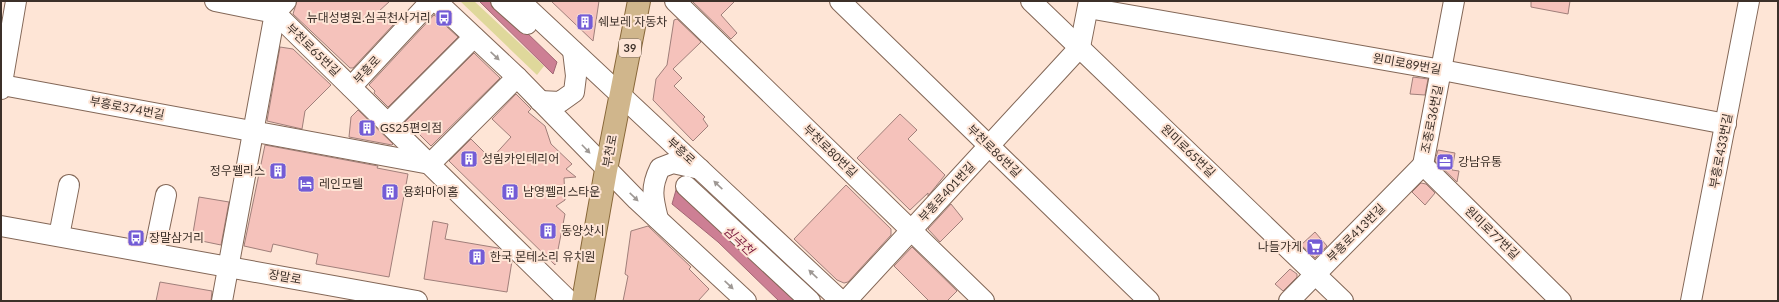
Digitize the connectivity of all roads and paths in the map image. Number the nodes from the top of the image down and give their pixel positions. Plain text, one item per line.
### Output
1 (16, 1) edge
2 (215, 1) edge
3 (431, 1) edge
4 (436, 1) edge
5 (502, 1) edge
6 (520, 1) edge
7 (639, 1) edge
8 (675, 1) edge
9 (840, 1) edge
10 (1031, 1) edge
11 (1454, 1) edge
12 (1749, 1) edge
13 (275, 5) edge
14 (1089, 5) edge
15 (474, 37) junction
16 (1080, 47) junction
17 (566, 52) junction
18 (1442, 70) junction
19 (517, 76) junction
20 (1, 87) edge
21 (351, 87) junction
22 (621, 95) junction
23 (540, 101) junction
24 (388, 123) junction
25 (1726, 124) junction
26 (253, 132) junction
27 (989, 146) junction
28 (430, 164) junction
29 (1423, 165) junction
30 (700, 169) junction
31 (606, 170) junction
32 (69, 185) dead end
33 (686, 186) dead end
34 (166, 195) dead end
35 (658, 219) junction
36 (1, 226) edge
37 (911, 230) junction
38 (59, 236) junction
39 (154, 253) junction
40 (228, 267) junction
41 (1315, 274) junction
42 (806, 300) edge
43 (222, 301) edge
44 (417, 301) edge
45 (569, 301) edge
46 (583, 301) edge
47 (746, 301) edge
48 (841, 301) edge
49 (846, 301) edge
50 (984, 301) edge
51 (1149, 301) edge
52 (1289, 301) edge
53 (1343, 301) edge
54 (1561, 301) edge
55 (1691, 301) edge

1 - 20 street
2 - 13 street
3 - 21 street, 부흥로
4 - 15 street
5 - 17 street
6 - 17 street, 부흥로
7 - 22 main road, 부천로 / 39
8 - 37 street, 부천로80번길
9 - 27 street, 부천로86번길
10 - 16 street, 원미로65번길
11 - 18 street, 조종로36번길
12 - 25 street, 부흥로433번길
13 - 21 street, 부천로65번길
13 - 26 street
14 - 16 street
14 - 18 street, 원미로89번길
15 -> 19 street
15 - 24 street
16 - 27 street, 부흥로401번길
16 - 41 street, 원미로65번길
17 - 22 street, 부흥로
17 - 23 street
18 - 25 street, 원미로89번길
18 - 29 street, 조종로36번길
19 - 23 street
19 - 28 street
20 - 26 street, 부흥로374번길
21 - 24 street, 부천로65번길
22 - 30 street, 부흥로
22 - 31 main road, 부천로 / 39
23 -> 31 street
24 - 28 street, 부천로65번길
25 - 55 street, 부흥로433번길
26 - 28 street, 부흥로374번길
26 - 40 street
27 - 37 street, 부흥로401번길
27 - 51 street, 부천로86번길
28 - 45 street, 부천로65번길
29 - 41 street, 부흥로413번길
29 - 54 street, 원미로77번길
30 - 35 street
48 -> 30 street, 부흥로
31 -> 35 street
31 - 46 main road, 부천로 / 39
32 - 38 street
33 - 42 street
34 - 39 street
35 -> 47 street
36 - 38 street, 장말로
37 - 49 street, 부흥로401번길
37 - 50 street, 부천로80번길
38 - 39 street, 장말로
39 - 40 street, 장말로
40 - 43 street
40 - 44 street, 장말로
41 - 52 street, 부흥로413번길
41 - 53 street, 원미로65번길

